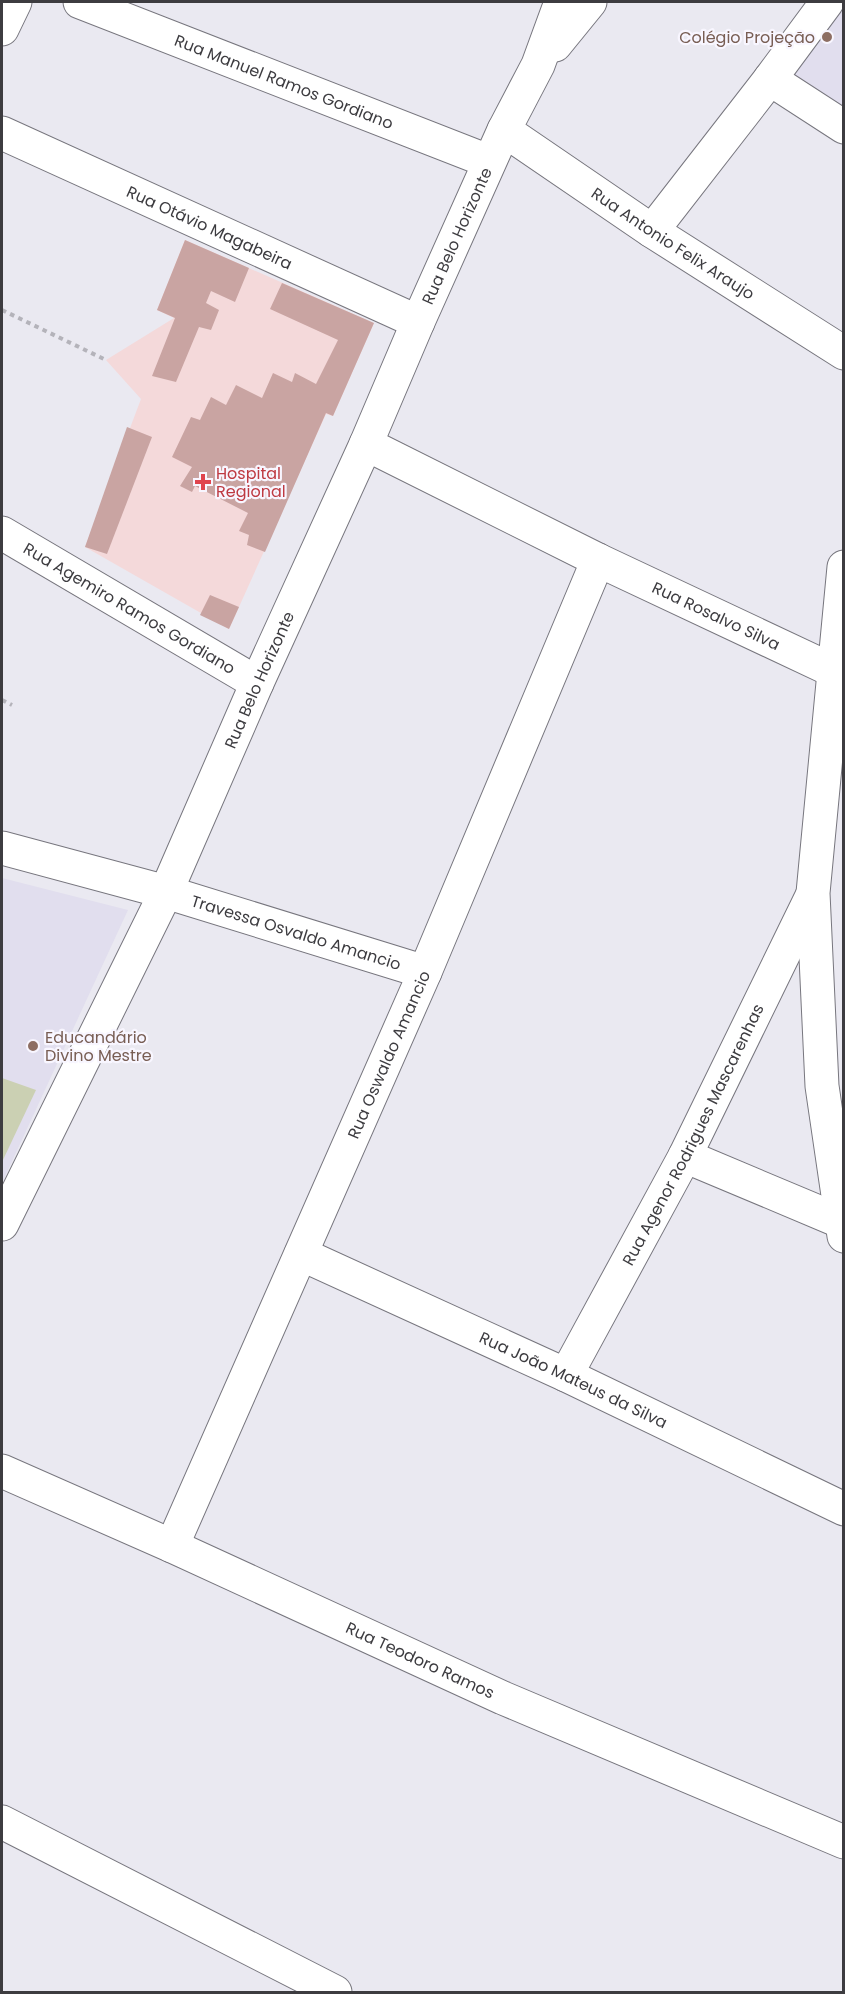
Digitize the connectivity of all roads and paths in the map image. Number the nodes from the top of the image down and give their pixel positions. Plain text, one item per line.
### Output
1 (15, 2) edge
2 (80, 2) edge
3 (561, 2) edge
4 (590, 2) edge
5 (827, 2) edge
6 (2, 29) edge
7 (538, 65) junction
8 (770, 79) junction
9 (843, 127) edge
10 (504, 130) junction
11 (2, 133) edge
12 (488, 161) junction
13 (652, 231) junction
14 (2, 310) edge
15 (418, 322) junction
16 (843, 353) edge
17 (106, 360) dead end
18 (366, 444) junction
19 (2, 533) edge
20 (598, 560) junction
21 (843, 567) edge
22 (834, 671) junction
23 (257, 683) junction
24 (2, 700) edge
25 (12, 705) dead end
26 (2, 848) edge
27 (166, 892) junction
28 (813, 893) junction
29 (426, 972) junction
30 (685, 1156) junction
31 (2, 1224) edge
32 (843, 1229) edge
33 (301, 1254) junction
34 (566, 1375) junction
35 (2, 1471) edge
36 (843, 1509) edge
37 (172, 1546) junction
38 (2, 1822) edge
39 (843, 1842) edge
40 (335, 1992) edge

1 - 6 street
2 - 12 street, Rua Manuel Ramos Gordiano
3 - 7 street
4 - 7 street
5 - 8 street
7 - 10 street, Rua Belo Horizonte
8 - 9 street
8 - 13 street
10 - 12 street, Rua Belo Horizonte
10 - 13 street, Rua Antonio Felix Araujo
11 - 15 street, Rua Otávio Magabeira
12 - 15 street, Rua Belo Horizonte
13 - 16 street, Rua Antonio Felix Araujo
14 - 17 path
15 - 18 street, Rua Belo Horizonte
18 - 20 street, Rua Rosalvo Silva
18 - 23 street, Rua Belo Horizonte
19 - 23 street, Rua Agemiro Ramos Gordiano
20 - 22 street, Rua Rosalvo Silva
20 - 29 street, Rua Oswaldo Amancio
21 - 22 street, Rua Agenor Rodrigues Mascarenhas
22 - 28 street, Rua Agenor Rodrigues Mascarenhas
23 - 27 street, Rua Belo Horizonte
24 - 25 path
26 - 27 street, Travessa Osvaldo Amancio
27 - 29 street, Travessa Osvaldo Amancio
27 - 31 street, Rua Belo Horizonte
28 - 30 street, Rua Agenor Rodrigues Mascarenhas
28 - 32 street, Rua Agenor Rodrigues Mascarenhas
29 - 33 street, Rua Oswaldo Amancio
30 - 32 street
30 - 34 street, Rua Agenor Rodrigues Mascarenhas
33 - 34 street, Rua João Mateus da Silva
33 - 37 street, Rua Oswaldo Amancio
34 - 36 street, Rua João Mateus da Silva
35 - 37 street, Rua Teodoro Ramos
37 - 39 street, Rua Teodoro Ramos
38 - 40 street

